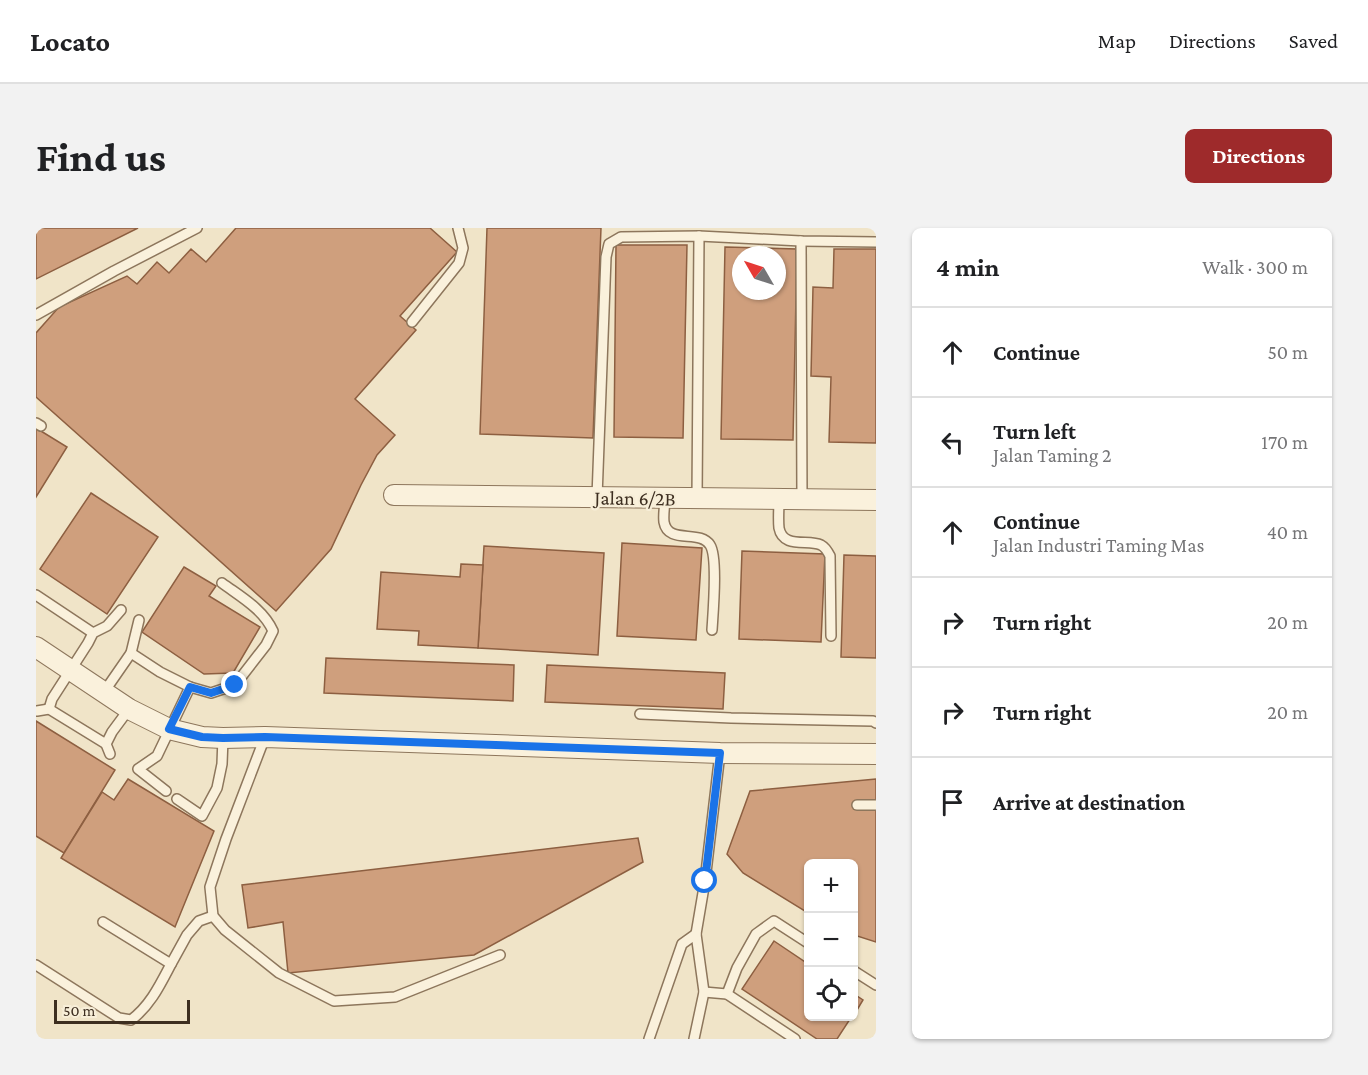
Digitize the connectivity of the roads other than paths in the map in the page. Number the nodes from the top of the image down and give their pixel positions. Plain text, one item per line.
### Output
1 (197, 228) edge
2 (458, 228) edge
3 (699, 236) junction
4 (801, 241) junction
5 (876, 242) edge
6 (36, 315) edge
7 (412, 322) dead end
8 (394, 495) dead end
9 (597, 497) junction
10 (665, 498) junction
11 (697, 498) junction
12 (779, 499) junction
13 (802, 500) junction
14 (876, 500) edge
15 (222, 582) dead end
16 (36, 595) edge
17 (121, 610) dead end
18 (139, 620) dead end
19 (712, 630) dead end
20 (93, 633) junction
21 (831, 636) dead end
22 (36, 647) edge
23 (131, 653) junction
24 (71, 670) junction
25 (190, 687) junction
26 (105, 692) junction
27 (49, 709) junction
28 (129, 709) junction
29 (37, 711) edge
30 (640, 714) dead end
31 (876, 723) edge
32 (169, 729) junction
33 (265, 737) junction
34 (223, 738) junction
35 (106, 744) junction
36 (720, 753) junction
37 (110, 754) dead end
38 (876, 754) edge
39 (166, 790) dead end
40 (177, 799) dead end
41 (856, 805) dead end
42 (876, 805) edge
43 (213, 916) junction
44 (103, 922) dead end
45 (696, 934) junction
46 (804, 940) edge
47 (500, 955) dead end
48 (171, 964) junction
49 (36, 965) edge
50 (858, 974) edge
51 (876, 985) edge
52 (704, 992) junction
53 (727, 994) junction
54 (649, 1039) edge
55 (694, 1039) edge
56 (795, 1039) edge

1 - 6 lane
2 - 7 lane
3 - 4 lane
3 - 9 lane
3 - 11 lane
4 - 5 lane
4 - 13 lane
8 - 9 street, Jalan 6/2B
9 - 10 street, Jalan 6/2B
10 - 11 street, Jalan 6/2B
10 - 19 lane
11 - 12 street, Jalan 6/2B
12 - 13 street, Jalan 6/2B
12 - 21 lane
13 - 14 street, Jalan 6/2B
15 - 25 lane
16 - 20 lane
17 - 20 lane
18 - 23 lane
20 - 24 lane
22 - 24 street
23 - 25 lane
23 - 26 lane
24 - 26 street
24 - 27 lane
25 - 32 lane
26 - 28 street
27 - 29 lane
27 - 35 lane
28 - 32 street
28 - 35 lane
30 - 31 lane
32 - 34 street
32 - 39 lane
33 - 34 street
33 - 36 street
33 - 43 lane
34 - 40 lane
35 - 37 lane
36 - 38 street
36 - 45 lane
41 - 42 lane
43 - 47 lane
43 - 48 lane
44 - 48 lane
45 - 52 lane
45 - 54 lane
46 - 53 lane
48 - 49 lane
50 - 51 lane
52 - 53 lane
52 - 55 lane
53 - 56 lane

